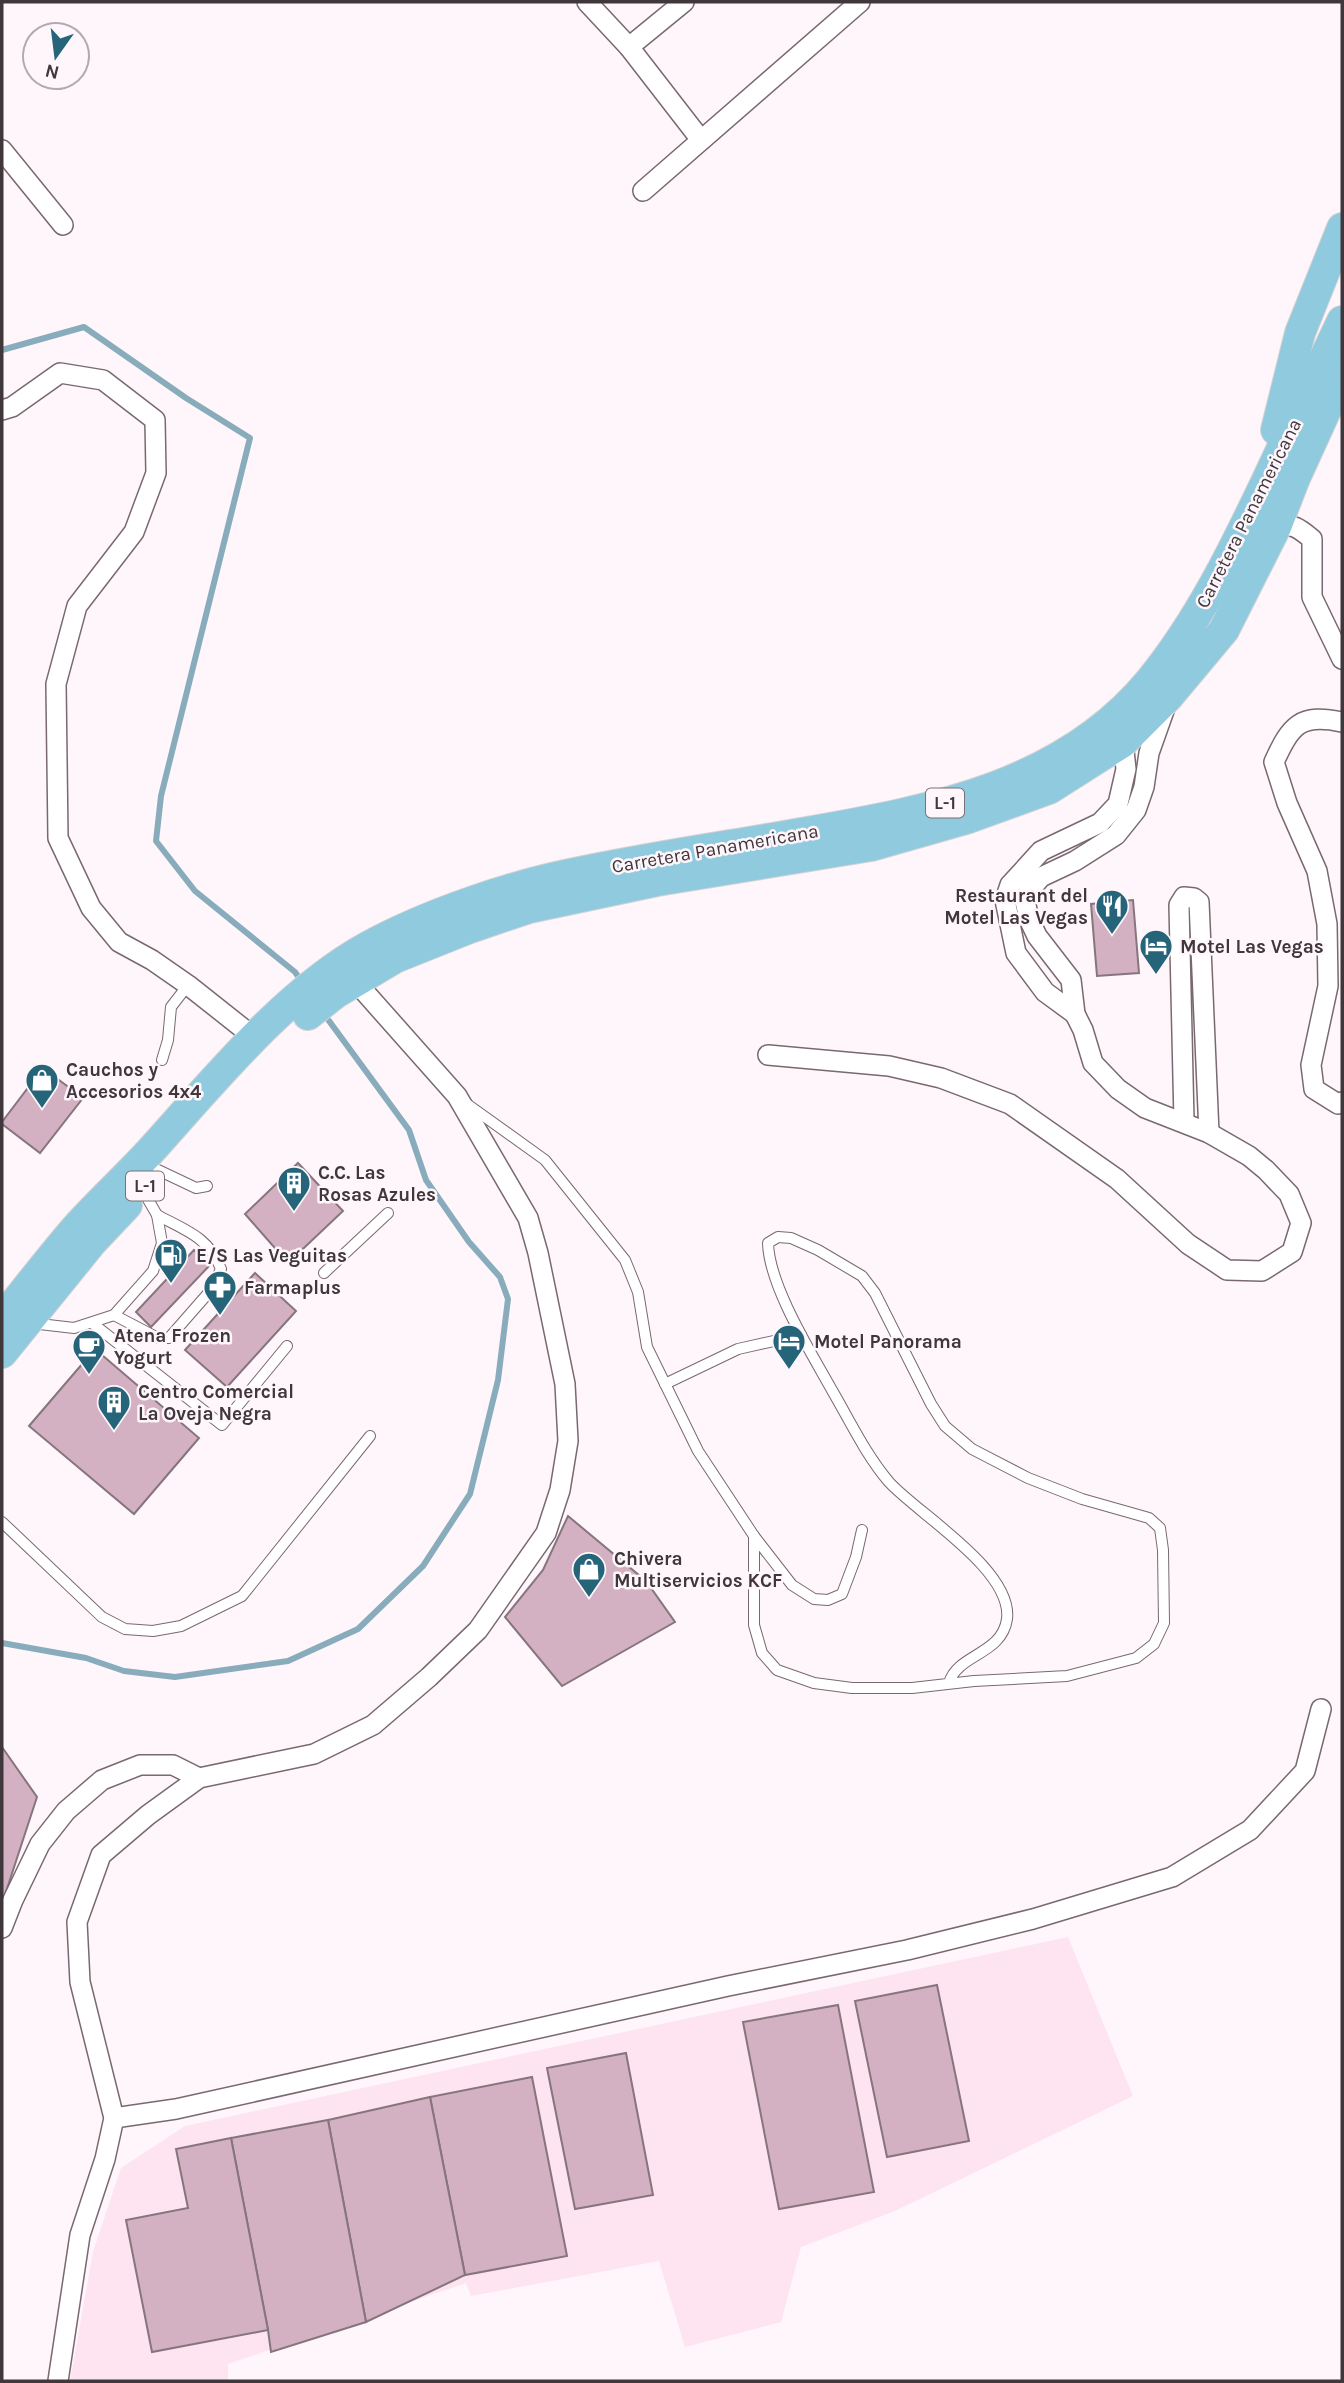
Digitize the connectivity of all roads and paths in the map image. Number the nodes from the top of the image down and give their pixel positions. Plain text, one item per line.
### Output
1 (587, 2) edge
2 (684, 2) edge
3 (860, 2) edge
4 (629, 47) junction
5 (701, 140) junction
6 (2, 150) edge
7 (643, 191) dead end
8 (63, 225) dead end
9 (1342, 228) edge
10 (1342, 321) edge
11 (1342, 375) edge
12 (1342, 388) edge
13 (2, 410) edge
14 (1319, 424) junction
15 (1261, 491) junction
16 (1276, 527) junction
17 (1342, 659) edge
18 (1168, 697) junction
19 (1342, 722) edge
20 (1123, 742) junction
21 (338, 983) junction
22 (188, 985) junction
23 (1074, 1014) junction
24 (289, 1018) junction
25 (255, 1038) junction
26 (768, 1055) dead end
27 (162, 1060) dead end
28 (457, 1097) junction
29 (1342, 1102) edge
30 (1184, 1121) junction
31 (1209, 1133) junction
32 (143, 1178) junction
33 (207, 1186) dead end
34 (388, 1213) dead end
35 (157, 1215) junction
36 (324, 1273) dead end
37 (114, 1315) junction
38 (11, 1319) edge
39 (92, 1322) junction
40 (801, 1335) junction
41 (287, 1346) dead end
42 (2, 1353) edge
43 (664, 1384) junction
44 (370, 1436) dead end
45 (2, 1522) edge
46 (862, 1530) dead end
47 (754, 1536) junction
48 (949, 1683) junction
49 (1321, 1709) dead end
50 (199, 1778) junction
51 (2, 1928) edge
52 (114, 2118) junction
53 (58, 2381) edge

1 - 4 street
2 - 4 street
3 - 5 street
4 - 5 street
5 - 7 street
6 - 8 street
9 - 15 main road
10 - 15 main road, Carretera Panamericana / L-1
11 - 14 main road, Carretera Panamericana / L-1
12 - 14 main road
13 - 22 street
14 - 16 main road, Carretera Panamericana / L-1
15 - 21 main road, Carretera Panamericana / L-1
16 - 17 street
16 - 18 main road, Carretera Panamericana / L-1
18 - 20 main road, Carretera Panamericana / L-1
18 - 23 street
19 - 29 street
20 - 21 main road, Carretera Panamericana / L-1
20 - 23 street
21 - 24 main road, Carretera Panamericana / L-1
21 - 28 street
22 - 25 street
22 - 27 lane
23 - 30 street
24 - 25 main road, Carretera Panamericana / L-1
24 - 32 main road, Carretera Panamericana / L-1
25 - 32 main road, Carretera Panamericana / L-1
26 - 31 street
28 - 43 lane
28 - 50 street
30 - 31 street
30 - 31 street
32 - 33 lane
32 - 35 lane
32 - 38 main road, Carretera Panamericana / L-1
34 - 36 lane
35 - 37 lane
35 - 37 lane
37 - 39 lane
38 - 39 lane
38 - 42 main road, Carretera Panamericana / L-1
39 - 41 lane
40 - 43 lane
40 - 48 lane
40 - 48 lane
43 - 47 lane
44 - 45 lane
46 - 47 lane
47 - 48 lane
49 - 52 street
50 - 51 street
50 - 52 street
52 - 53 street

